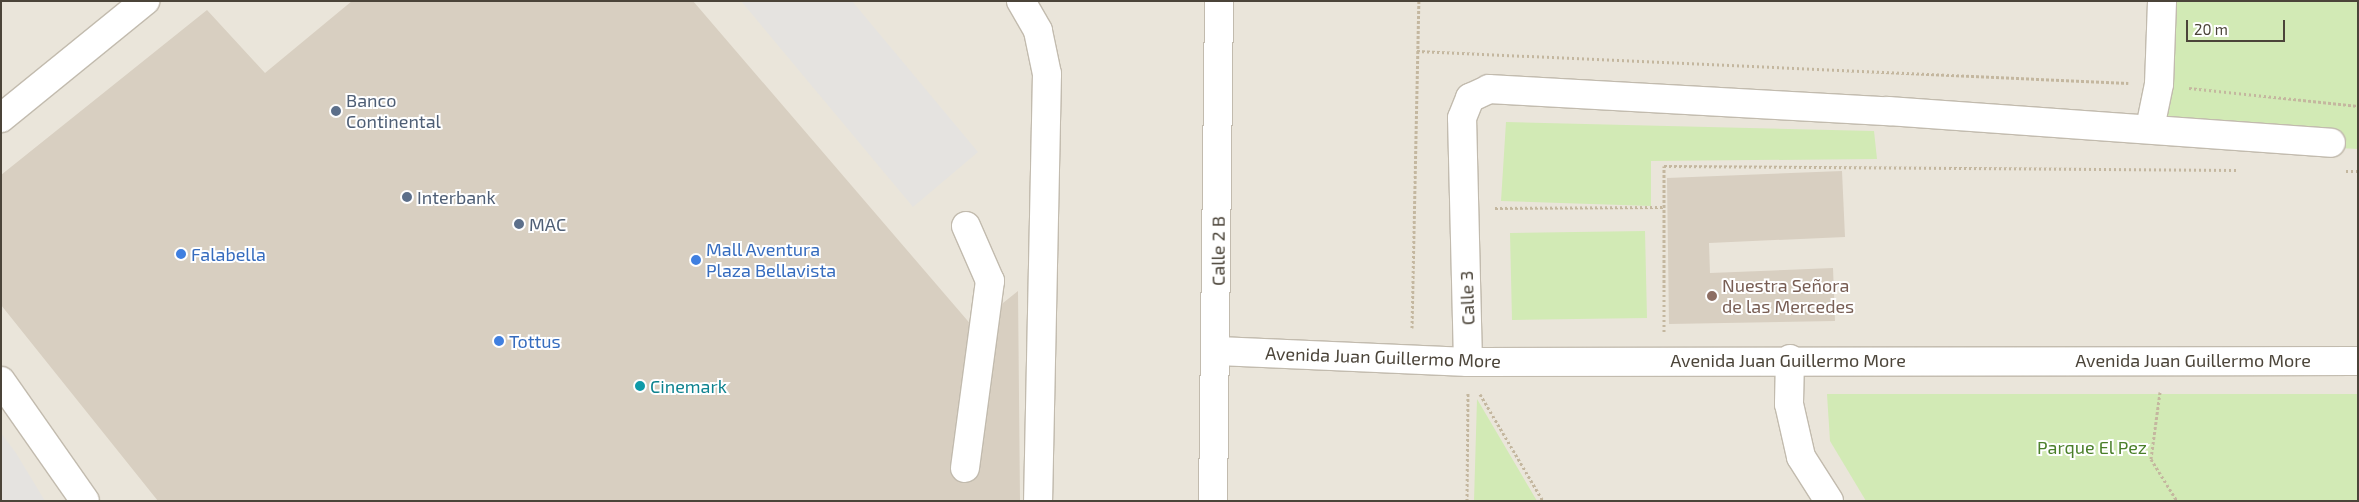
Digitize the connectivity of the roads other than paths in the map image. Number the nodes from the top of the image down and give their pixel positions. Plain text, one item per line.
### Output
1 (145, 1) edge
2 (1021, 1) edge
3 (1219, 1) edge
4 (2162, 1) edge
5 (1, 118) edge
6 (2150, 128) junction
7 (2330, 143) dead end
8 (966, 226) dead end
9 (1218, 351) junction
10 (1790, 359) junction
11 (2358, 361) edge
12 (1468, 362) junction
13 (1, 381) edge
14 (965, 468) dead end
15 (85, 501) edge
16 (1038, 501) edge
17 (1213, 501) edge
18 (1829, 501) edge

1 - 5 street
2 - 16 street
3 - 9 street, Calle 2 B
4 - 6 street
6 - 7 street
6 - 12 street, Calle 3
8 - 14 street
9 - 12 street, Avenida Juan Guillermo More
9 - 17 street, Calle 2 B
10 - 11 street, Avenida Juan Guillermo More
10 - 12 street, Avenida Juan Guillermo More
10 - 18 street
13 - 15 street

